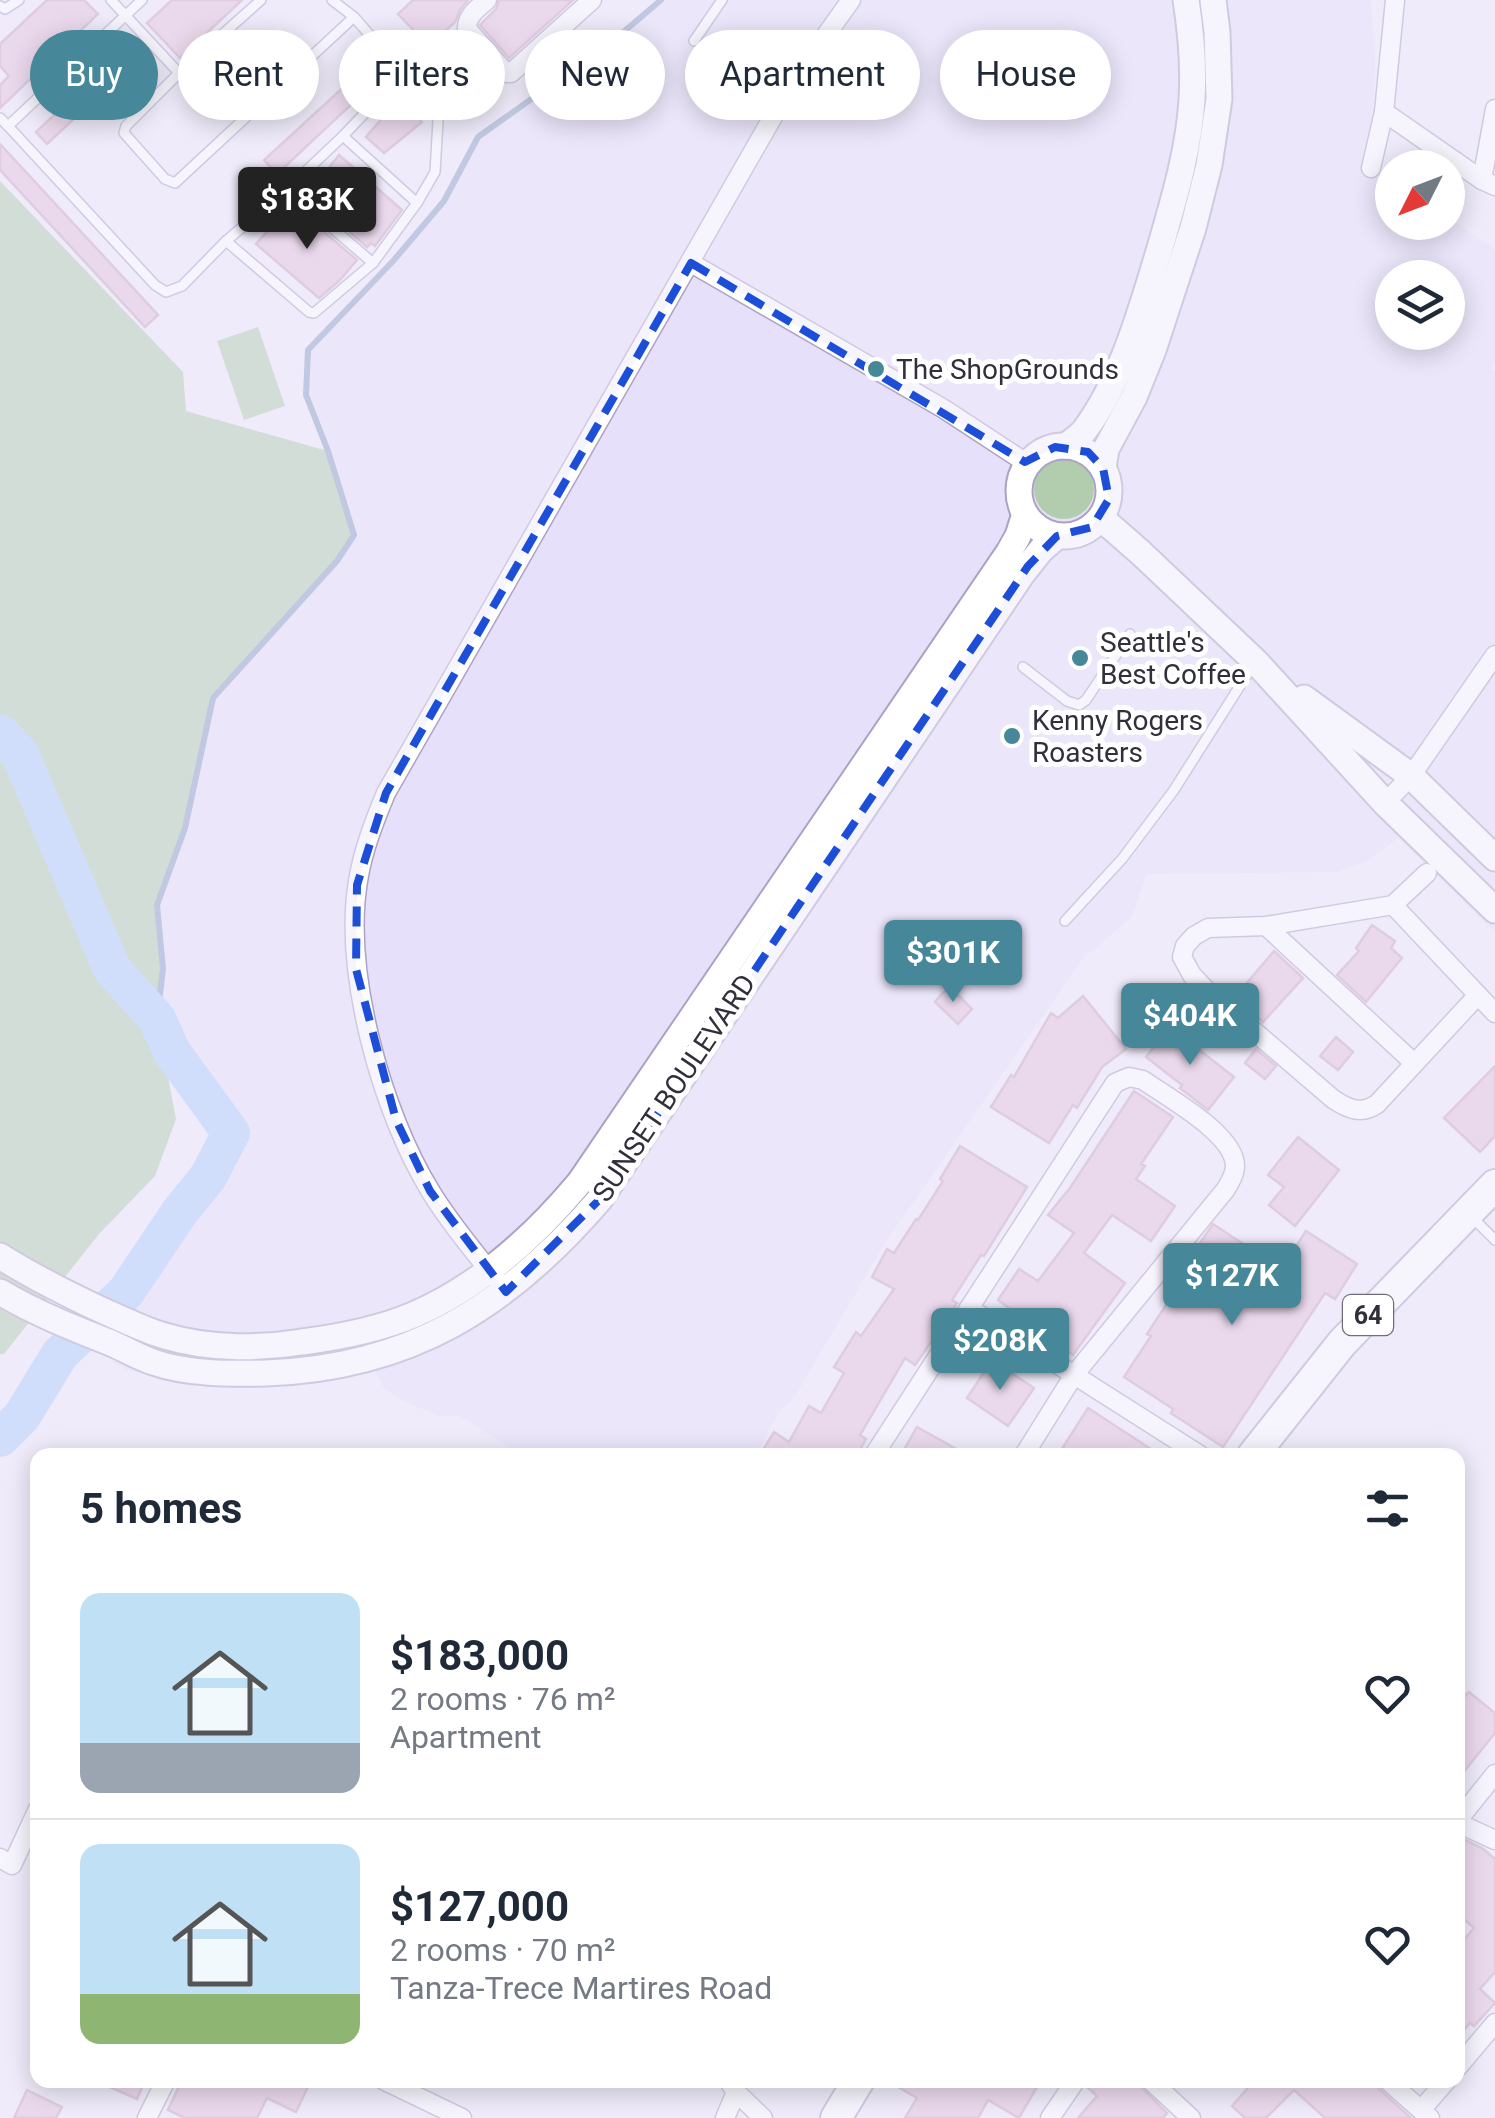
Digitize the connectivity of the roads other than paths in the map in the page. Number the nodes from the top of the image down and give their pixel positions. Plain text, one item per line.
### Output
1 (19, 0) edge
2 (111, 0) edge
3 (142, 0) edge
4 (261, 0) edge
5 (332, 0) edge
6 (487, 0) edge
7 (592, 0) edge
8 (722, 0) edge
9 (851, 0) edge
10 (1186, 0) edge
11 (1212, 0) edge
12 (1395, 0) edge
13 (0, 6) edge
14 (126, 15) junction
15 (354, 17) junction
16 (228, 30) edge
17 (365, 30) edge
18 (702, 30) edge
19 (319, 49) edge
20 (178, 71) edge
21 (178, 75) edge
22 (1495, 109) edge
23 (1384, 112) junction
24 (242, 120) edge
25 (358, 120) edge
26 (438, 120) edge
27 (4, 122) edge
28 (343, 136) junction
29 (1372, 168) dead end
30 (1488, 183) edge
31 (287, 189) junction
32 (418, 203) junction
33 (226, 241) junction
34 (373, 263) junction
35 (692, 263) junction
36 (1066, 446) junction
37 (1028, 464) junction
38 (1104, 468) junction
39 (1026, 514) junction
40 (1100, 518) junction
41 (1058, 536) junction
42 (1130, 634) dead end
43 (1495, 655) edge
44 (1256, 662) junction
45 (1023, 667) dead end
46 (1411, 776) junction
47 (1385, 802) junction
48 (1495, 858) edge
49 (1427, 873) dead end
50 (1393, 905) junction
51 (1495, 910) edge
52 (1065, 921) dead end
53 (1266, 926) junction
54 (1478, 995) junction
55 (1495, 1014) edge
56 (1414, 1063) junction
57 (1495, 1185) edge
58 (1468, 1212) junction
59 (1495, 1240) edge
60 (0, 1256) edge
61 (488, 1270) junction
62 (0, 1292) edge
63 (506, 1292) junction
64 (969, 1308) junction
65 (1074, 1375) junction
66 (879, 1448) edge
67 (1028, 1448) edge
68 (1189, 1448) edge
69 (1258, 1448) edge
70 (1495, 1774) edge
71 (1465, 1813) edge
72 (1465, 1825) edge
73 (30, 1826) edge
74 (1495, 1840) edge
75 (0, 1858) edge
76 (1495, 2023) edge
77 (1465, 2059) edge
78 (162, 2088) edge
79 (400, 2088) edge
80 (732, 2088) edge
81 (734, 2088) edge
82 (853, 2088) edge
83 (1071, 2088) edge
84 (1159, 2088) edge
85 (1396, 2088) edge
86 (1442, 2088) edge
87 (1426, 2114) edge
88 (147, 2118) edge
89 (462, 2118) edge
90 (724, 2118) edge
91 (763, 2118) edge
92 (836, 2118) edge
93 (1050, 2118) edge
94 (1192, 2118) edge

1 - 13 lane
2 - 14 lane
3 - 14 lane
4 - 16 lane
5 - 15 lane
6 - 7 street
8 - 18 lane
9 - 35 street
10 - 36 main road
11 - 38 main road
12 - 23 street
14 - 20 lane
14 - 27 lane
15 - 17 lane
15 - 19 lane
21 - 24 lane
22 - 30 street
23 - 29 street
23 - 30 street
25 - 28 lane
26 - 32 lane
27 - 33 lane
28 - 31 lane
28 - 32 lane
31 - 33 lane
31 - 34 lane
32 - 34 lane
33 - 34 lane
35 - 37 street
35 - 61 street
36 - 37 main road
36 - 38 main road
37 - 39 main road
38 - 40 main road
39 - 41 main road
39 - 61 main road, SUNSET BOULEVARD
40 - 41 main road
40 - 44 main road
41 - 63 main road, SUNSET BOULEVARD
42 - 45 lane
43 - 46 street
44 - 46 main road
44 - 47 main road
44 - 52 lane
46 - 47 street
46 - 48 main road
47 - 51 main road
49 - 50 street
50 - 53 street
50 - 54 street
53 - 56 street
53 - 56 street
54 - 55 street
54 - 56 street
57 - 58 main road, 64
58 - 59 lane
58 - 69 main road, 64
60 - 61 main road, SUNSET BOULEVARD
61 - 63 street
62 - 63 main road, SUNSET BOULEVARD
64 - 65 street
64 - 65 street
64 - 66 street
65 - 67 street
65 - 68 street
70 - 71 street
72 - 74 street
73 - 75 street
76 - 77 street
78 - 88 street
79 - 89 street
80 - 90 street
81 - 91 street
82 - 92 main road
83 - 93 street
84 - 94 street
85 - 87 street
86 - 87 street

